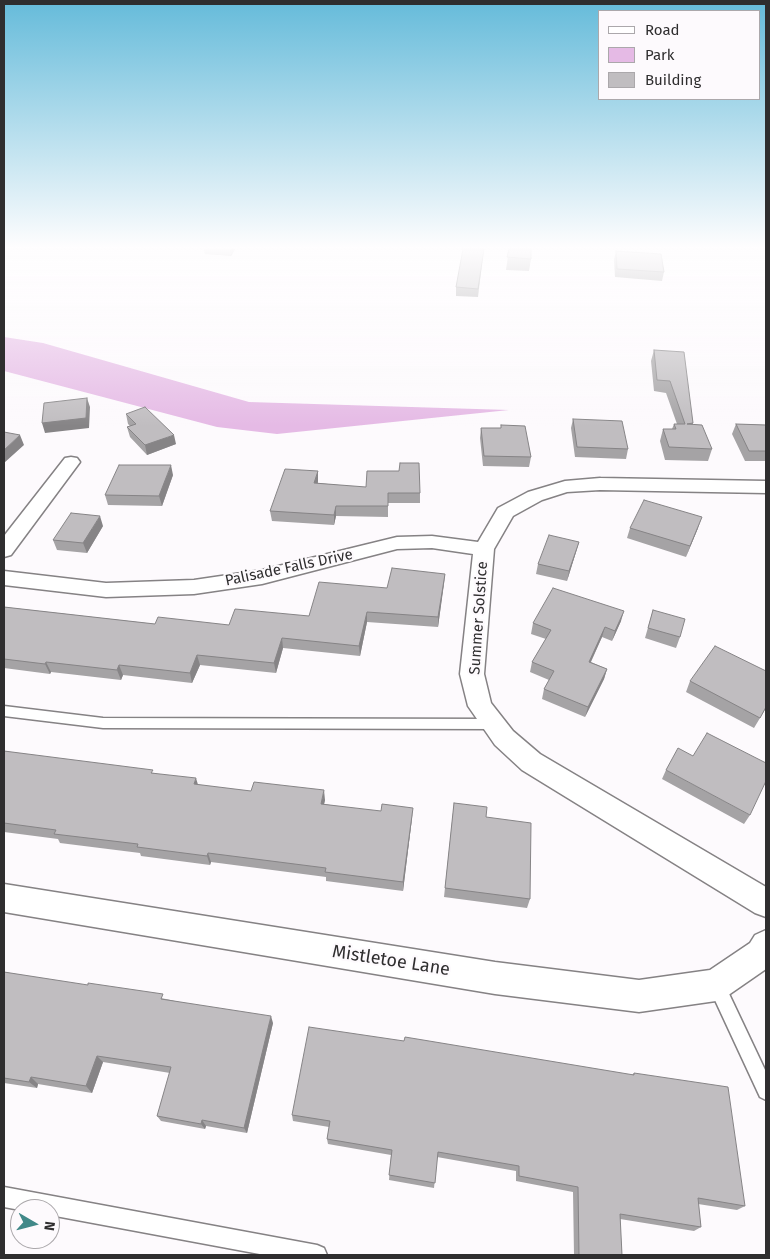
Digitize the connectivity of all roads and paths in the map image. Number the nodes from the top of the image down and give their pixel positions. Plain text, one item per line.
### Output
1 (71, 462) dead end
2 (766, 487) edge
3 (484, 549) junction
4 (4, 550) edge
5 (4, 578) edge
6 (4, 711) edge
7 (494, 724) junction
8 (4, 898) edge
9 (766, 903) edge
10 (766, 946) edge
11 (716, 985) junction
12 (766, 1091) edge
13 (4, 1197) edge
14 (316, 1255) edge

1 - 4 street
2 - 3 street, Summer Solstice
3 - 5 street, Palisade Falls Drive
3 - 7 street, Summer Solstice
6 - 7 lane
7 - 9 street, Summer Solstice
8 - 11 street, Mistletoe Lane
10 - 11 street, Mistletoe Lane
11 - 12 lane
13 - 14 lane

